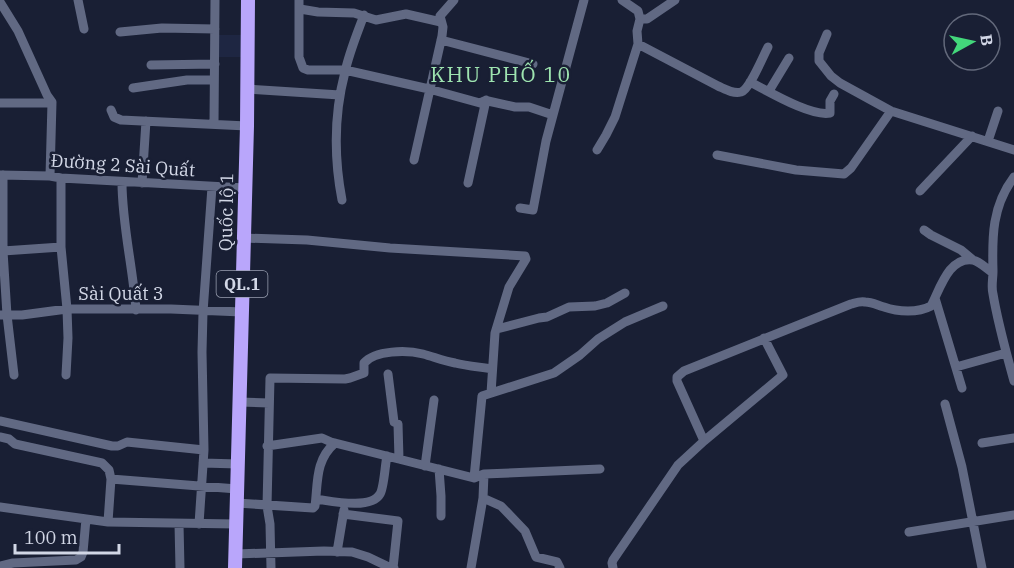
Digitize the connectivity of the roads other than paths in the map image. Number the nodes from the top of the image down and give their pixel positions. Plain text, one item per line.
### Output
1 (78, 0) edge
2 (215, 0) edge
3 (248, 0) edge
4 (454, 0) edge
5 (584, 0) edge
6 (622, 0) edge
7 (675, 0) edge
8 (0, 2) edge
9 (299, 4) edge
10 (364, 15) junction
11 (640, 19) junction
12 (441, 22) junction
13 (84, 29) dead end
14 (215, 29) junction
15 (120, 32) dead end
16 (827, 34) dead end
17 (441, 40) junction
18 (638, 44) junction
19 (768, 47) dead end
20 (789, 58) dead end
21 (215, 64) junction
22 (533, 64) dead end
23 (151, 65) dead end
24 (345, 70) junction
25 (214, 80) junction
26 (750, 82) junction
27 (133, 87) dead end
28 (247, 89) junction
29 (429, 89) junction
30 (769, 91) junction
31 (834, 94) dead end
32 (340, 95) junction
33 (486, 100) junction
34 (0, 103) edge
35 (52, 104) junction
36 (111, 110) dead end
37 (891, 111) junction
38 (998, 111) dead end
39 (553, 115) junction
40 (146, 121) junction
41 (214, 124) junction
42 (246, 126) junction
43 (972, 136) junction
44 (988, 141) junction
45 (597, 150) dead end
46 (1014, 150) edge
47 (717, 155) dead end
48 (414, 160) dead end
49 (1, 175) edge
50 (50, 176) junction
51 (1014, 177) edge
52 (61, 178) junction
53 (122, 182) junction
54 (142, 183) junction
55 (468, 183) dead end
56 (212, 187) junction
57 (245, 188) junction
58 (920, 191) dead end
59 (342, 200) dead end
60 (520, 208) dead end
61 (924, 230) dead end
62 (244, 238) junction
63 (61, 247) junction
64 (3, 251) junction
65 (973, 260) junction
66 (993, 273) junction
67 (625, 293) dead end
68 (935, 298) junction
69 (663, 306) dead end
70 (67, 309) junction
71 (136, 310) junction
72 (203, 312) junction
73 (242, 312) junction
74 (3, 315) edge
75 (497, 329) junction
76 (764, 338) junction
77 (1014, 342) edge
78 (1003, 343) junction
79 (1006, 353) junction
80 (956, 367) junction
81 (492, 369) junction
82 (388, 374) dead end
83 (14, 375) dead end
84 (66, 375) dead end
85 (1014, 381) edge
86 (962, 388) dead end
87 (491, 393) junction
88 (434, 400) dead end
89 (239, 402) junction
90 (269, 403) junction
91 (945, 404) dead end
92 (0, 421) edge
93 (0, 437) edge
94 (1014, 438) edge
95 (704, 441) junction
96 (335, 443) junction
97 (982, 443) dead end
98 (267, 446) junction
99 (204, 450) junction
100 (387, 456) junction
101 (399, 459) junction
102 (203, 463) junction
103 (238, 464) junction
104 (425, 466) junction
105 (600, 469) dead end
106 (439, 470) junction
107 (484, 474) junction
108 (474, 478) junction
109 (111, 479) junction
110 (201, 487) junction
111 (237, 496) junction
112 (483, 498) junction
113 (316, 499) junction
114 (345, 502) junction
115 (360, 503) junction
116 (267, 506) junction
117 (0, 507) edge
118 (343, 514) junction
119 (1014, 515) edge
120 (358, 516) junction
121 (441, 516) dead end
122 (86, 519) junction
123 (973, 521) junction
124 (108, 522) junction
125 (179, 524) junction
126 (199, 524) junction
127 (236, 524) junction
128 (909, 532) dead end
129 (337, 552) junction
130 (271, 553) junction
131 (236, 554) junction
132 (0, 566) edge
133 (180, 568) edge
134 (235, 568) edge
135 (272, 568) edge
136 (394, 568) edge
137 (471, 568) edge
138 (560, 568) edge
139 (613, 568) edge
140 (981, 568) edge

1 - 13 street
2 - 14 street
3 - 28 highway, Quốc lộ 1 / QL.1
4 - 12 street
5 - 39 street
6 - 11 street
7 - 11 street
8 - 35 street
9 - 10 street
9 - 24 street
10 - 12 street
10 - 24 street
11 - 18 street
12 - 17 street
14 - 15 street
14 - 21 street
16 - 37 street
17 - 22 street
17 - 29 street
18 - 26 street
18 - 45 street
19 - 26 street
20 - 30 street
21 - 23 street
21 - 25 street
24 - 29 street
24 - 32 street
25 - 27 street
25 - 41 street
26 - 30 street
28 - 32 street
28 - 42 highway, Quốc lộ 1 / QL.1
29 - 33 street
29 - 48 street
30 - 31 street
32 - 59 street
33 - 39 street
33 - 55 street
34 - 35 street
35 - 50 street
36 - 40 street
37 - 43 street
37 - 47 street
38 - 44 street
39 - 60 street
40 - 41 street
40 - 54 street
41 - 42 street
42 - 57 highway, Quốc lộ 1 / QL.1
43 - 44 street
43 - 58 street
44 - 46 street
49 - 50 street, Đường 2 Sài Quất
49 - 64 street
50 - 52 street, Đường 2 Sài Quất
51 - 66 street
52 - 53 street, Đường 2 Sài Quất
52 - 63 street
53 - 54 street, Đường 2 Sài Quất
53 - 71 street
54 - 56 street, Đường 2 Sài Quất
56 - 57 street, Đường 2 Sài Quất
56 - 72 street
57 - 62 highway, Quốc lộ 1 / QL.1
61 - 65 street
62 - 73 highway, Quốc lộ 1 / QL.1
62 - 75 street
63 - 64 street
63 - 70 street
64 - 74 street
65 - 66 street
65 - 68 street
66 - 78 street
67 - 75 street
68 - 76 street
68 - 80 street
69 - 87 street
70 - 71 street, Sài Quất 3
70 - 74 street, Sài Quất 3
70 - 84 street
71 - 72 street, Sài Quất 3
72 - 73 street, Sài Quất 3
72 - 99 street
73 - 89 highway, Quốc lộ 1 / QL.1
74 - 83 street
75 - 81 street
76 - 95 street
76 - 95 street
77 - 78 street
78 - 79 street
79 - 80 street
79 - 85 street
80 - 86 street
81 - 87 street
81 - 90 street
82 - 101 street
87 - 108 street
88 - 104 street
89 - 90 street
89 - 103 highway, Quốc lộ 1 / QL.1
90 - 98 street
91 - 123 street
92 - 99 street
93 - 109 street
94 - 97 street
95 - 139 street
96 - 98 street
96 - 100 street
96 - 113 street
98 - 116 street
99 - 102 street
100 - 101 street
100 - 115 street
101 - 104 street
102 - 103 street
102 - 110 street
103 - 111 highway, Quốc lộ 1 / QL.1
104 - 106 street
105 - 107 street
106 - 108 street
106 - 121 street
107 - 108 street
107 - 112 street
109 - 110 street
109 - 124 street
110 - 111 street
110 - 126 street
111 - 116 street
111 - 127 highway, Quốc lộ 1 / QL.1
112 - 137 street
112 - 138 street
113 - 114 street
113 - 116 street
114 - 115 street
114 - 118 street
115 - 120 street
116 - 130 street
117 - 122 street
118 - 120 street
118 - 129 street
119 - 123 street
120 - 136 street
122 - 124 street
122 - 132 street
123 - 128 street
123 - 140 street
124 - 125 street
125 - 126 street
125 - 133 street
126 - 127 street
127 - 131 highway, Quốc lộ 1 / QL.1
129 - 130 street
129 - 136 street
130 - 131 street
130 - 135 street
131 - 134 highway, Quốc lộ 1 / QL.1

